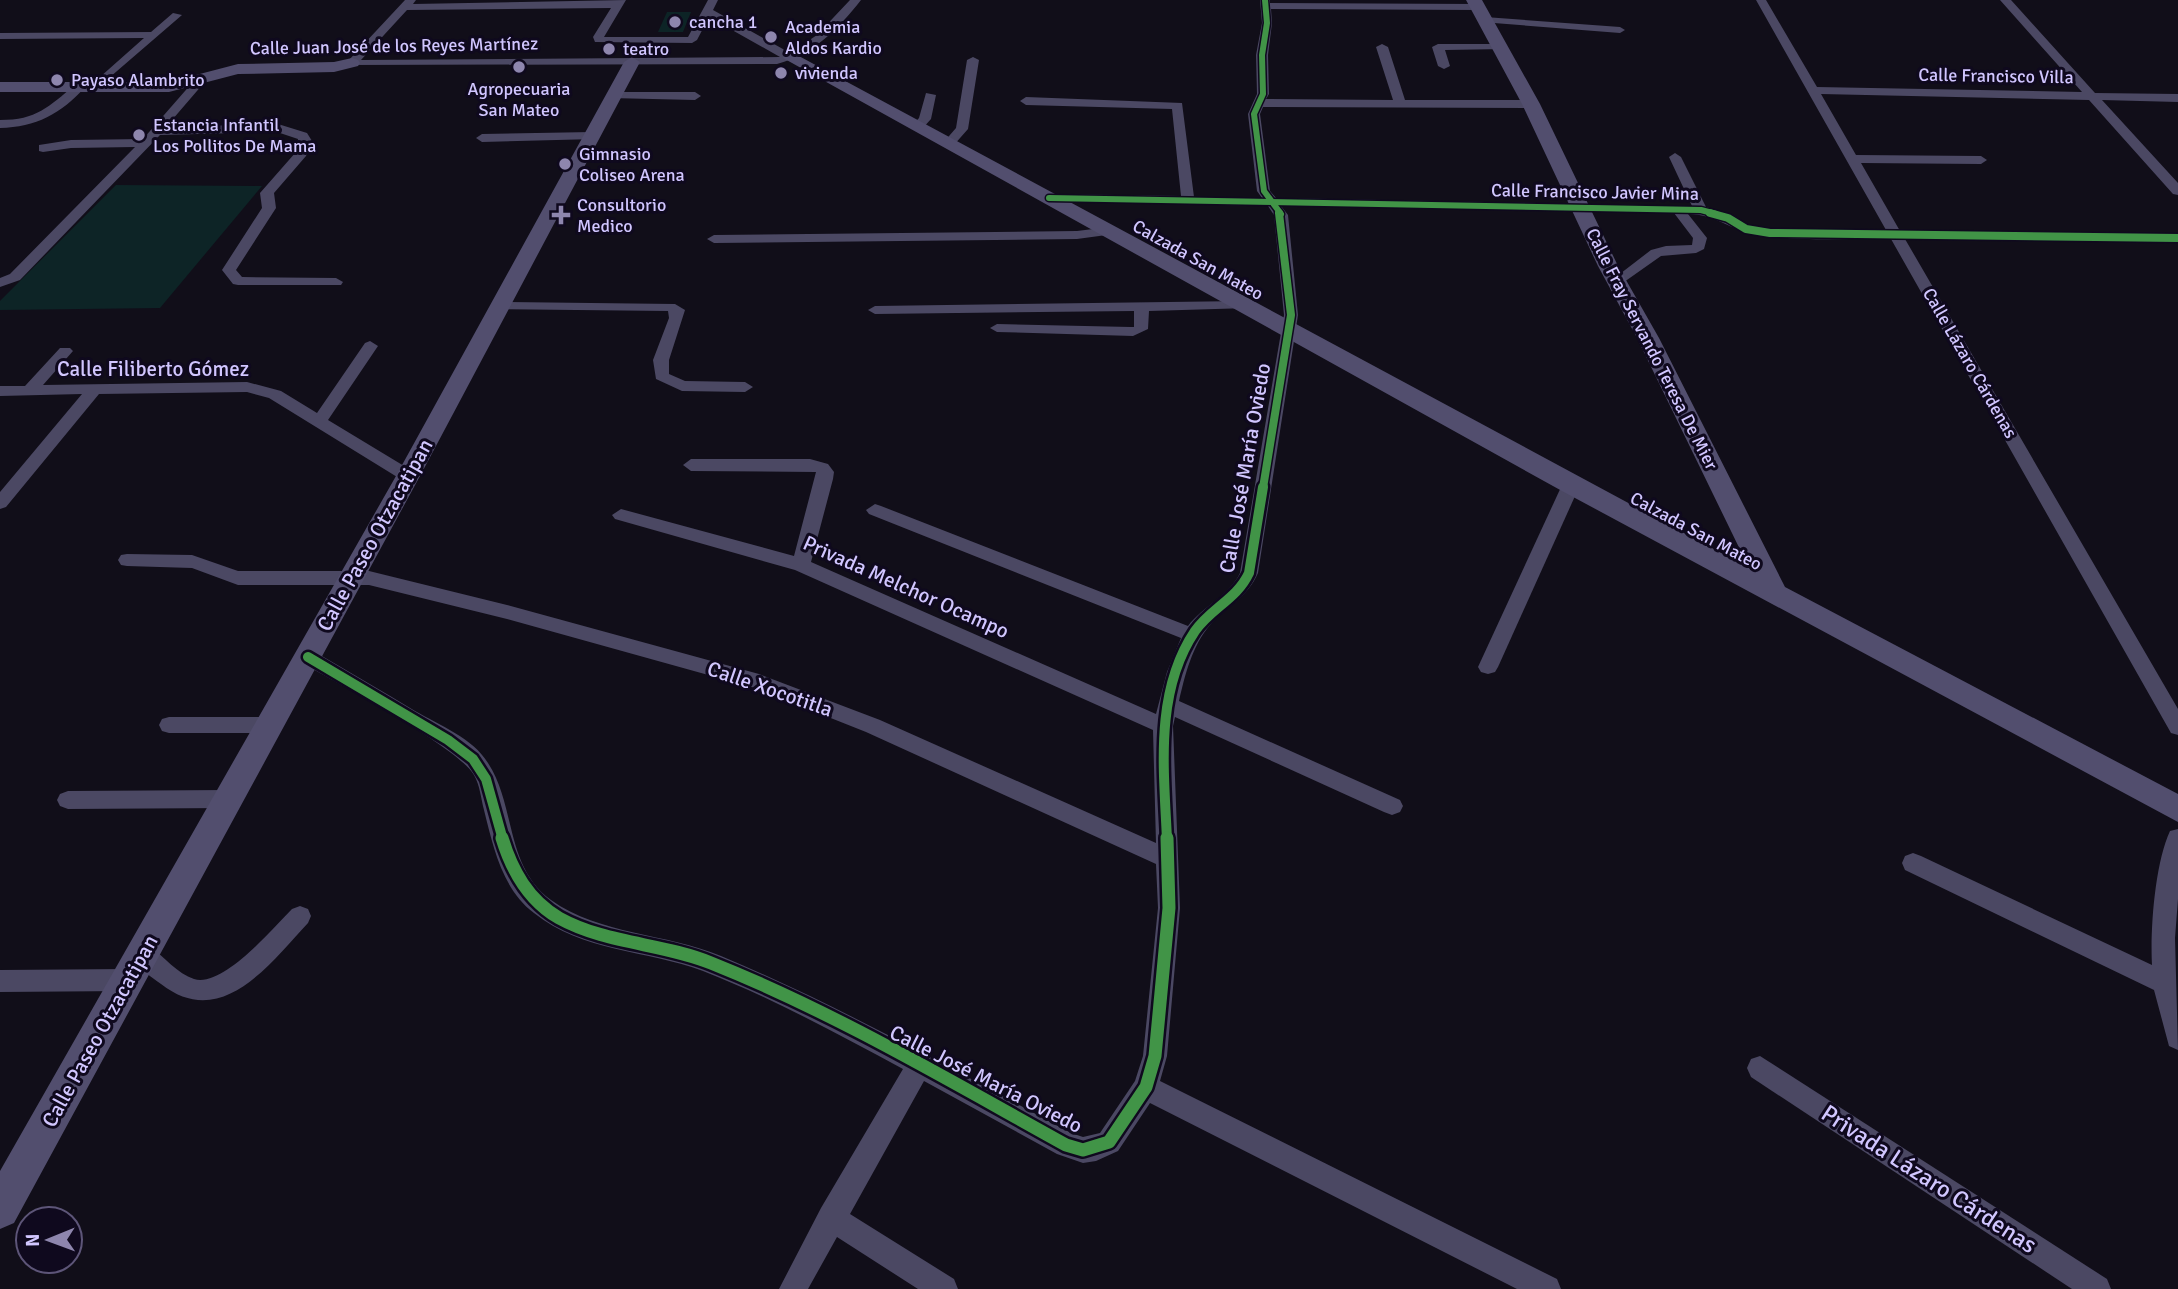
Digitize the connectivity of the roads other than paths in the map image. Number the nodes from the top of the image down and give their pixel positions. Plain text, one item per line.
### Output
1 (713, 0) edge
2 (856, 0) edge
3 (1761, 0) edge
4 (2005, 0) edge
5 (407, 3) edge
6 (619, 3) edge
7 (1265, 3) edge
8 (1479, 9) edge
9 (708, 12) junction
10 (177, 15) dead end
11 (1620, 30) dead end
12 (153, 35) junction
13 (0, 36) edge
14 (1382, 47) dead end
15 (1501, 47) junction
16 (637, 51) junction
17 (791, 58) junction
18 (973, 60) dead end
19 (352, 63) junction
20 (1444, 66) dead end
21 (203, 77) junction
22 (0, 87) edge
23 (87, 87) junction
24 (1813, 90) junction
25 (930, 95) dead end
26 (2093, 95) junction
27 (614, 96) junction
28 (695, 96) dead end
29 (2178, 98) edge
30 (1026, 101) dead end
31 (1261, 103) junction
32 (1400, 104) junction
33 (1531, 104) junction
34 (0, 124) edge
35 (918, 127) junction
36 (156, 131) junction
37 (592, 136) junction
38 (482, 138) dead end
39 (949, 143) junction
40 (146, 144) junction
41 (43, 148) dead end
42 (1675, 157) dead end
43 (1854, 159) junction
44 (1981, 160) dead end
45 (2178, 191) edge
46 (1049, 198) junction
47 (1188, 202) junction
48 (1273, 203) junction
49 (1581, 209) junction
50 (1678, 209) junction
51 (1701, 211) junction
52 (1109, 231) junction
53 (1897, 234) junction
54 (2178, 238) edge
55 (715, 239) dead end
56 (5, 282) edge
57 (336, 282) dead end
58 (1617, 283) junction
59 (501, 306) junction
60 (1244, 306) junction
61 (1142, 307) junction
62 (875, 310) dead end
63 (997, 328) dead end
64 (1288, 328) junction
65 (370, 346) dead end
66 (65, 351) dead end
67 (745, 387) dead end
68 (94, 390) junction
69 (0, 391) edge
70 (29, 391) junction
71 (320, 419) junction
72 (691, 465) dead end
73 (408, 476) junction
74 (1571, 485) junction
75 (0, 503) edge
76 (875, 510) dead end
77 (621, 515) dead end
78 (127, 560) dead end
79 (801, 565) junction
80 (351, 578) junction
81 (1774, 592) junction
82 (1192, 635) junction
83 (307, 657) junction
84 (1488, 667) dead end
85 (1165, 715) junction
86 (169, 725) dead end
87 (270, 725) junction
88 (2178, 727) edge
89 (229, 799) junction
90 (68, 800) dead end
91 (1392, 806) dead end
92 (2178, 809) edge
93 (2178, 838) edge
94 (1169, 859) junction
95 (1913, 863) dead end
96 (300, 916) dead end
97 (142, 954) junction
98 (128, 980) junction
99 (0, 981) edge
100 (2165, 983) junction
101 (2178, 1038) edge
102 (919, 1065) junction
103 (1760, 1068) dead end
104 (1146, 1087) junction
105 (8, 1180) edge
106 (0, 1209) edge
107 (831, 1219) junction
108 (793, 1289) edge
109 (944, 1289) edge
110 (1547, 1289) edge
111 (2097, 1289) edge

1 - 9 street
2 - 17 street
3 - 24 street, Calle Lázaro Cárdenas
4 - 26 street
5 - 6 street
5 - 19 street
6 - 16 street
7 - 8 street
7 - 31 street, Calle José María Oviedo
8 - 11 street
8 - 15 main road, Calle Fray Servando Teresa De Mier
9 - 16 street
9 - 17 street, Calzada San Mateo
10 - 12 street
12 - 13 street
12 - 23 street
14 - 32 street
15 - 20 street
15 - 33 main road, Calle Fray Servando Teresa De Mier
16 - 17 street, Calle Juan José de los Reyes Martínez
16 - 19 street, Calle Juan José de los Reyes Martínez
16 - 27 main road, Calle Paseo Otzacatipan
17 - 35 main road, Calzada San Mateo
18 - 39 street
19 - 21 main road, Calle Juan José de los Reyes Martínez
21 - 23 main road, Calle Juan José de los Reyes Martínez
21 - 36 street
22 - 23 main road, Calle Juan José de los Reyes Martínez
23 - 34 street
24 - 26 street, Calle Francisco Villa
24 - 43 street, Calle Lázaro Cárdenas
25 - 35 street
26 - 29 street, Calle Francisco Villa
26 - 45 street
27 - 28 street
27 - 37 main road, Calle Paseo Otzacatipan
30 - 47 street
31 - 32 street
31 - 48 street, Calle José María Oviedo
32 - 33 street
33 - 49 main road, Calle Fray Servando Teresa De Mier
35 - 39 main road, Calzada San Mateo
36 - 40 street
36 - 57 street
37 - 38 street
37 - 59 main road, Calle Paseo Otzacatipan
39 - 46 main road, Calzada San Mateo
40 - 41 street
40 - 56 street
42 - 51 street
43 - 44 street
43 - 53 street, Calle Lázaro Cárdenas
46 - 47 street, Calle Francisco Javier Mina
46 - 52 main road, Calzada San Mateo
47 - 48 street, Calle Francisco Javier Mina
48 - 49 street, Calle Francisco Javier Mina
48 - 64 street, Calle José María Oviedo
49 - 50 street, Calle Francisco Javier Mina
49 - 58 main road, Calle Fray Servando Teresa De Mier
50 - 51 street, Calle Francisco Javier Mina
50 - 58 street
51 - 53 street, Calle Francisco Javier Mina
52 - 55 street
52 - 60 main road, Calzada San Mateo
53 - 54 street, Calle Francisco Javier Mina
53 - 88 street, Calle Lázaro Cárdenas
58 - 81 main road, Calle Fray Servando Teresa De Mier
59 - 67 street
59 - 73 main road, Calle Paseo Otzacatipan
60 - 61 street
60 - 64 main road, Calzada San Mateo
61 - 62 street
61 - 63 street
64 - 74 main road, Calzada San Mateo
64 - 82 street, Calle José María Oviedo
65 - 71 street
66 - 70 street
68 - 70 street, Calle Filiberto Gómez
68 - 71 street, Calle Filiberto Gómez
68 - 75 street
69 - 70 street, Calle Filiberto Gómez
71 - 73 street, Calle Filiberto Gómez
72 - 79 street
73 - 80 main road, Calle Paseo Otzacatipan
74 - 81 main road, Calzada San Mateo
74 - 84 street
76 - 82 street
77 - 79 street, Privada Melchor Ocampo
78 - 80 street, Calle Xocotitla
79 - 85 street, Privada Melchor Ocampo
80 - 83 main road, Calle Paseo Otzacatipan
80 - 94 street, Calle Xocotitla
81 - 92 main road, Calzada San Mateo
82 - 85 street, Calle José María Oviedo
83 - 87 main road, Calle Paseo Otzacatipan
83 - 102 street, Calle José María Oviedo
85 - 91 street, Privada Melchor Ocampo
85 - 94 street, Calle José María Oviedo
86 - 87 street
87 - 89 main road, Calle Paseo Otzacatipan
89 - 90 street
89 - 97 main road, Calle Paseo Otzacatipan
93 - 100 street
94 - 104 street, Calle José María Oviedo
95 - 100 street
96 - 97 street
97 - 98 main road, Calle Paseo Otzacatipan
98 - 99 street
98 - 105 main road, Calle Paseo Otzacatipan
100 - 101 street
102 - 104 street, Calle José María Oviedo
102 - 107 street
103 - 111 street, Privada Lázaro Cárdenas
104 - 110 street
105 - 106 main road, Calle Paseo Otzacatipan
107 - 108 street
107 - 109 street

